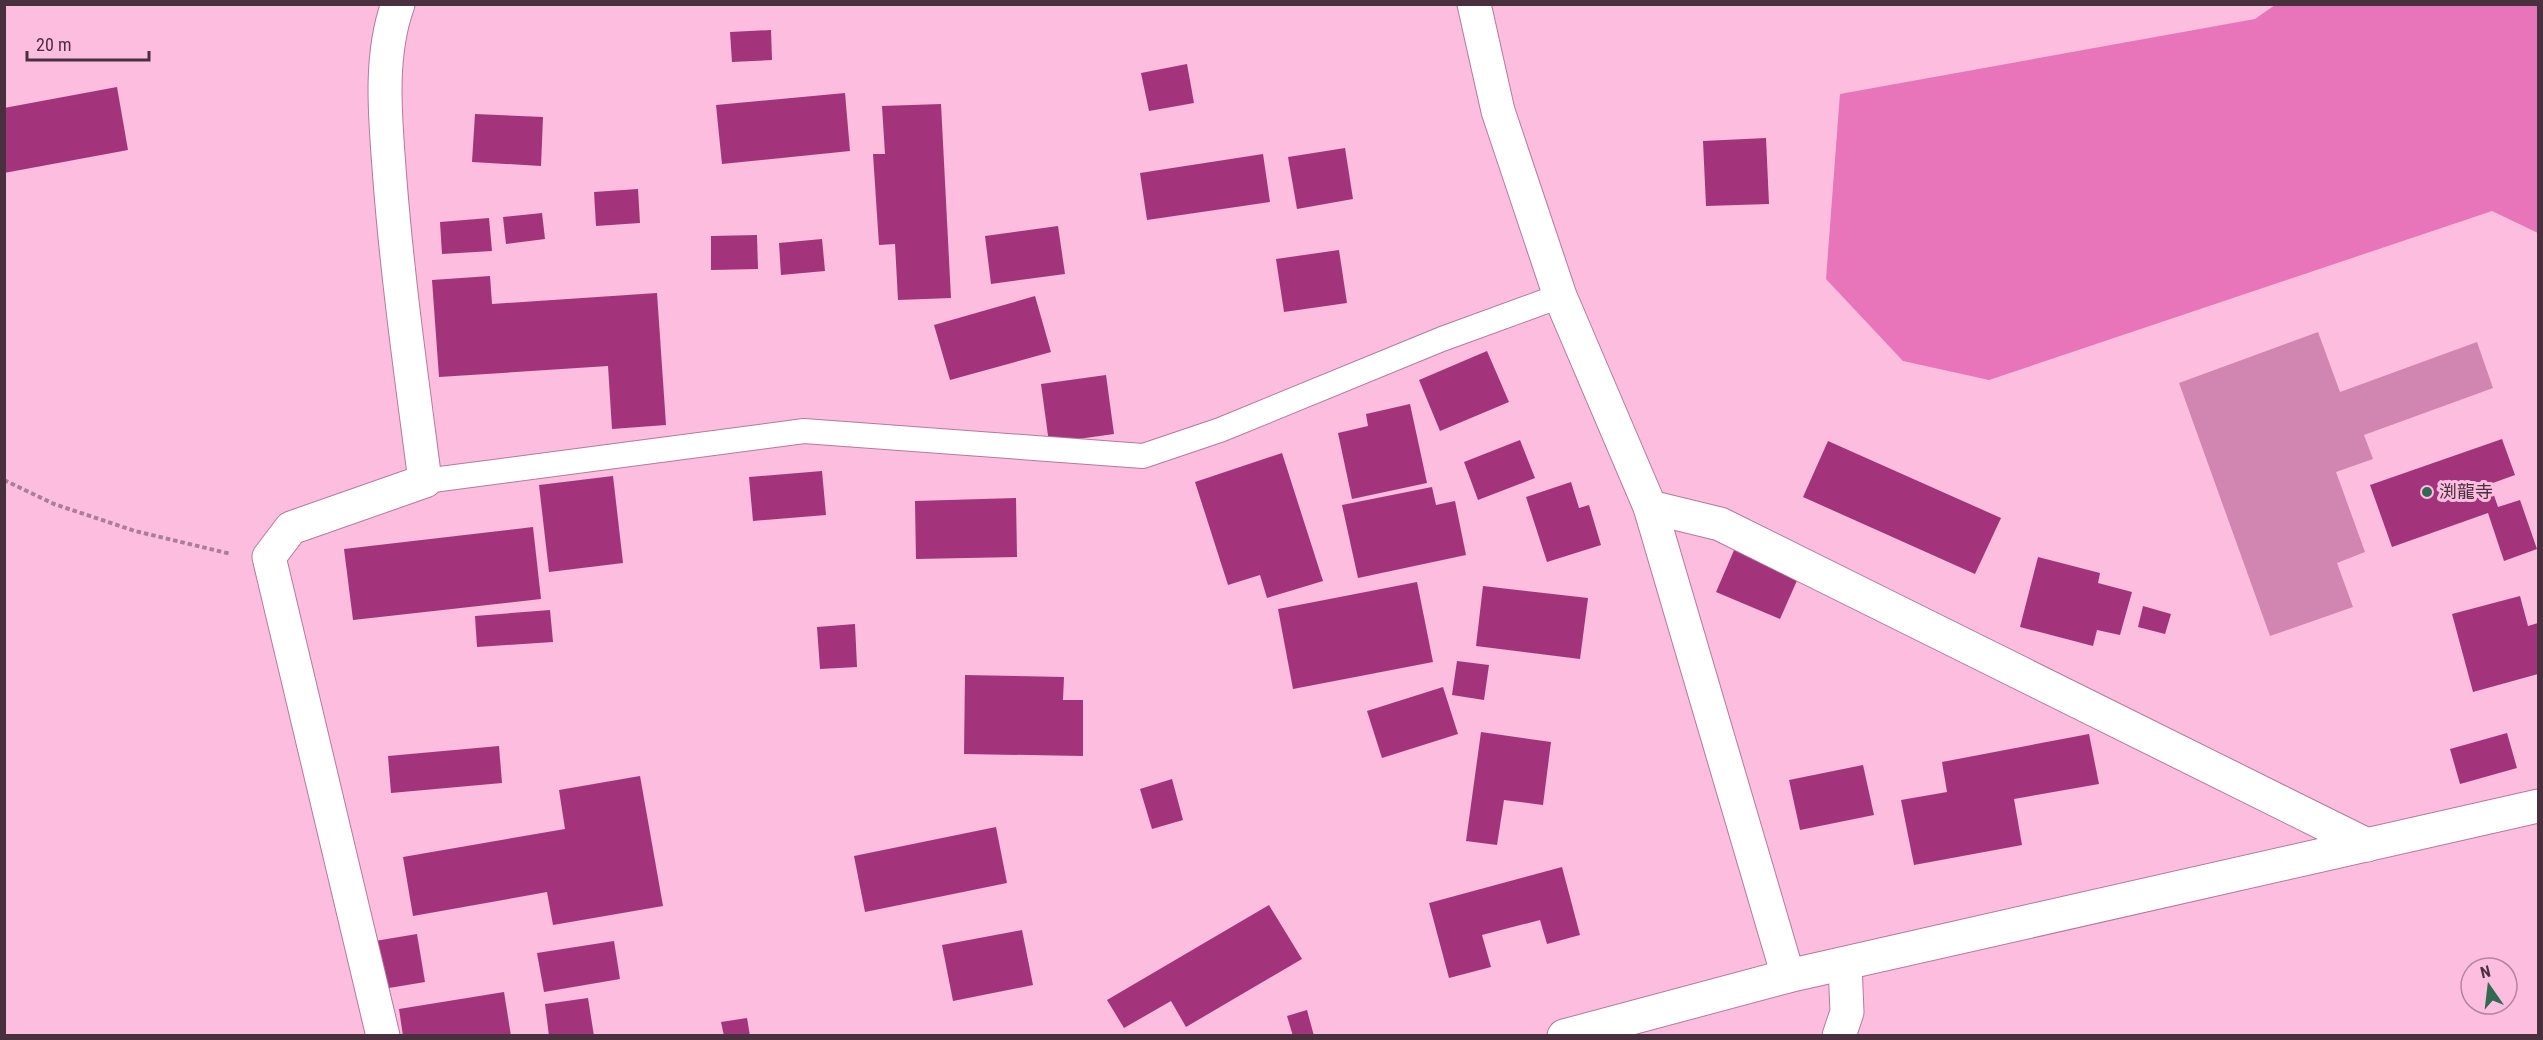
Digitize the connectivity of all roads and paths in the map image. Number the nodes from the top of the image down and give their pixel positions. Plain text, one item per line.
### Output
1 (398, 4) edge
2 (1474, 4) edge
3 (1560, 296) junction
4 (4, 480) edge
5 (425, 481) junction
6 (1650, 507) junction
7 (269, 557) junction
8 (2538, 806) edge
9 (2367, 845) junction
10 (1845, 963) junction
11 (1788, 976) junction
12 (383, 1035) edge
13 (1564, 1035) edge
14 (1839, 1035) edge

1 - 5 street
2 - 3 street
3 - 5 lane
3 - 6 street
4 - 7 path
5 - 7 street
6 - 9 street
6 - 11 street
7 - 12 street
8 - 9 street
9 - 10 street
10 - 11 street
10 - 14 street
11 - 13 street

